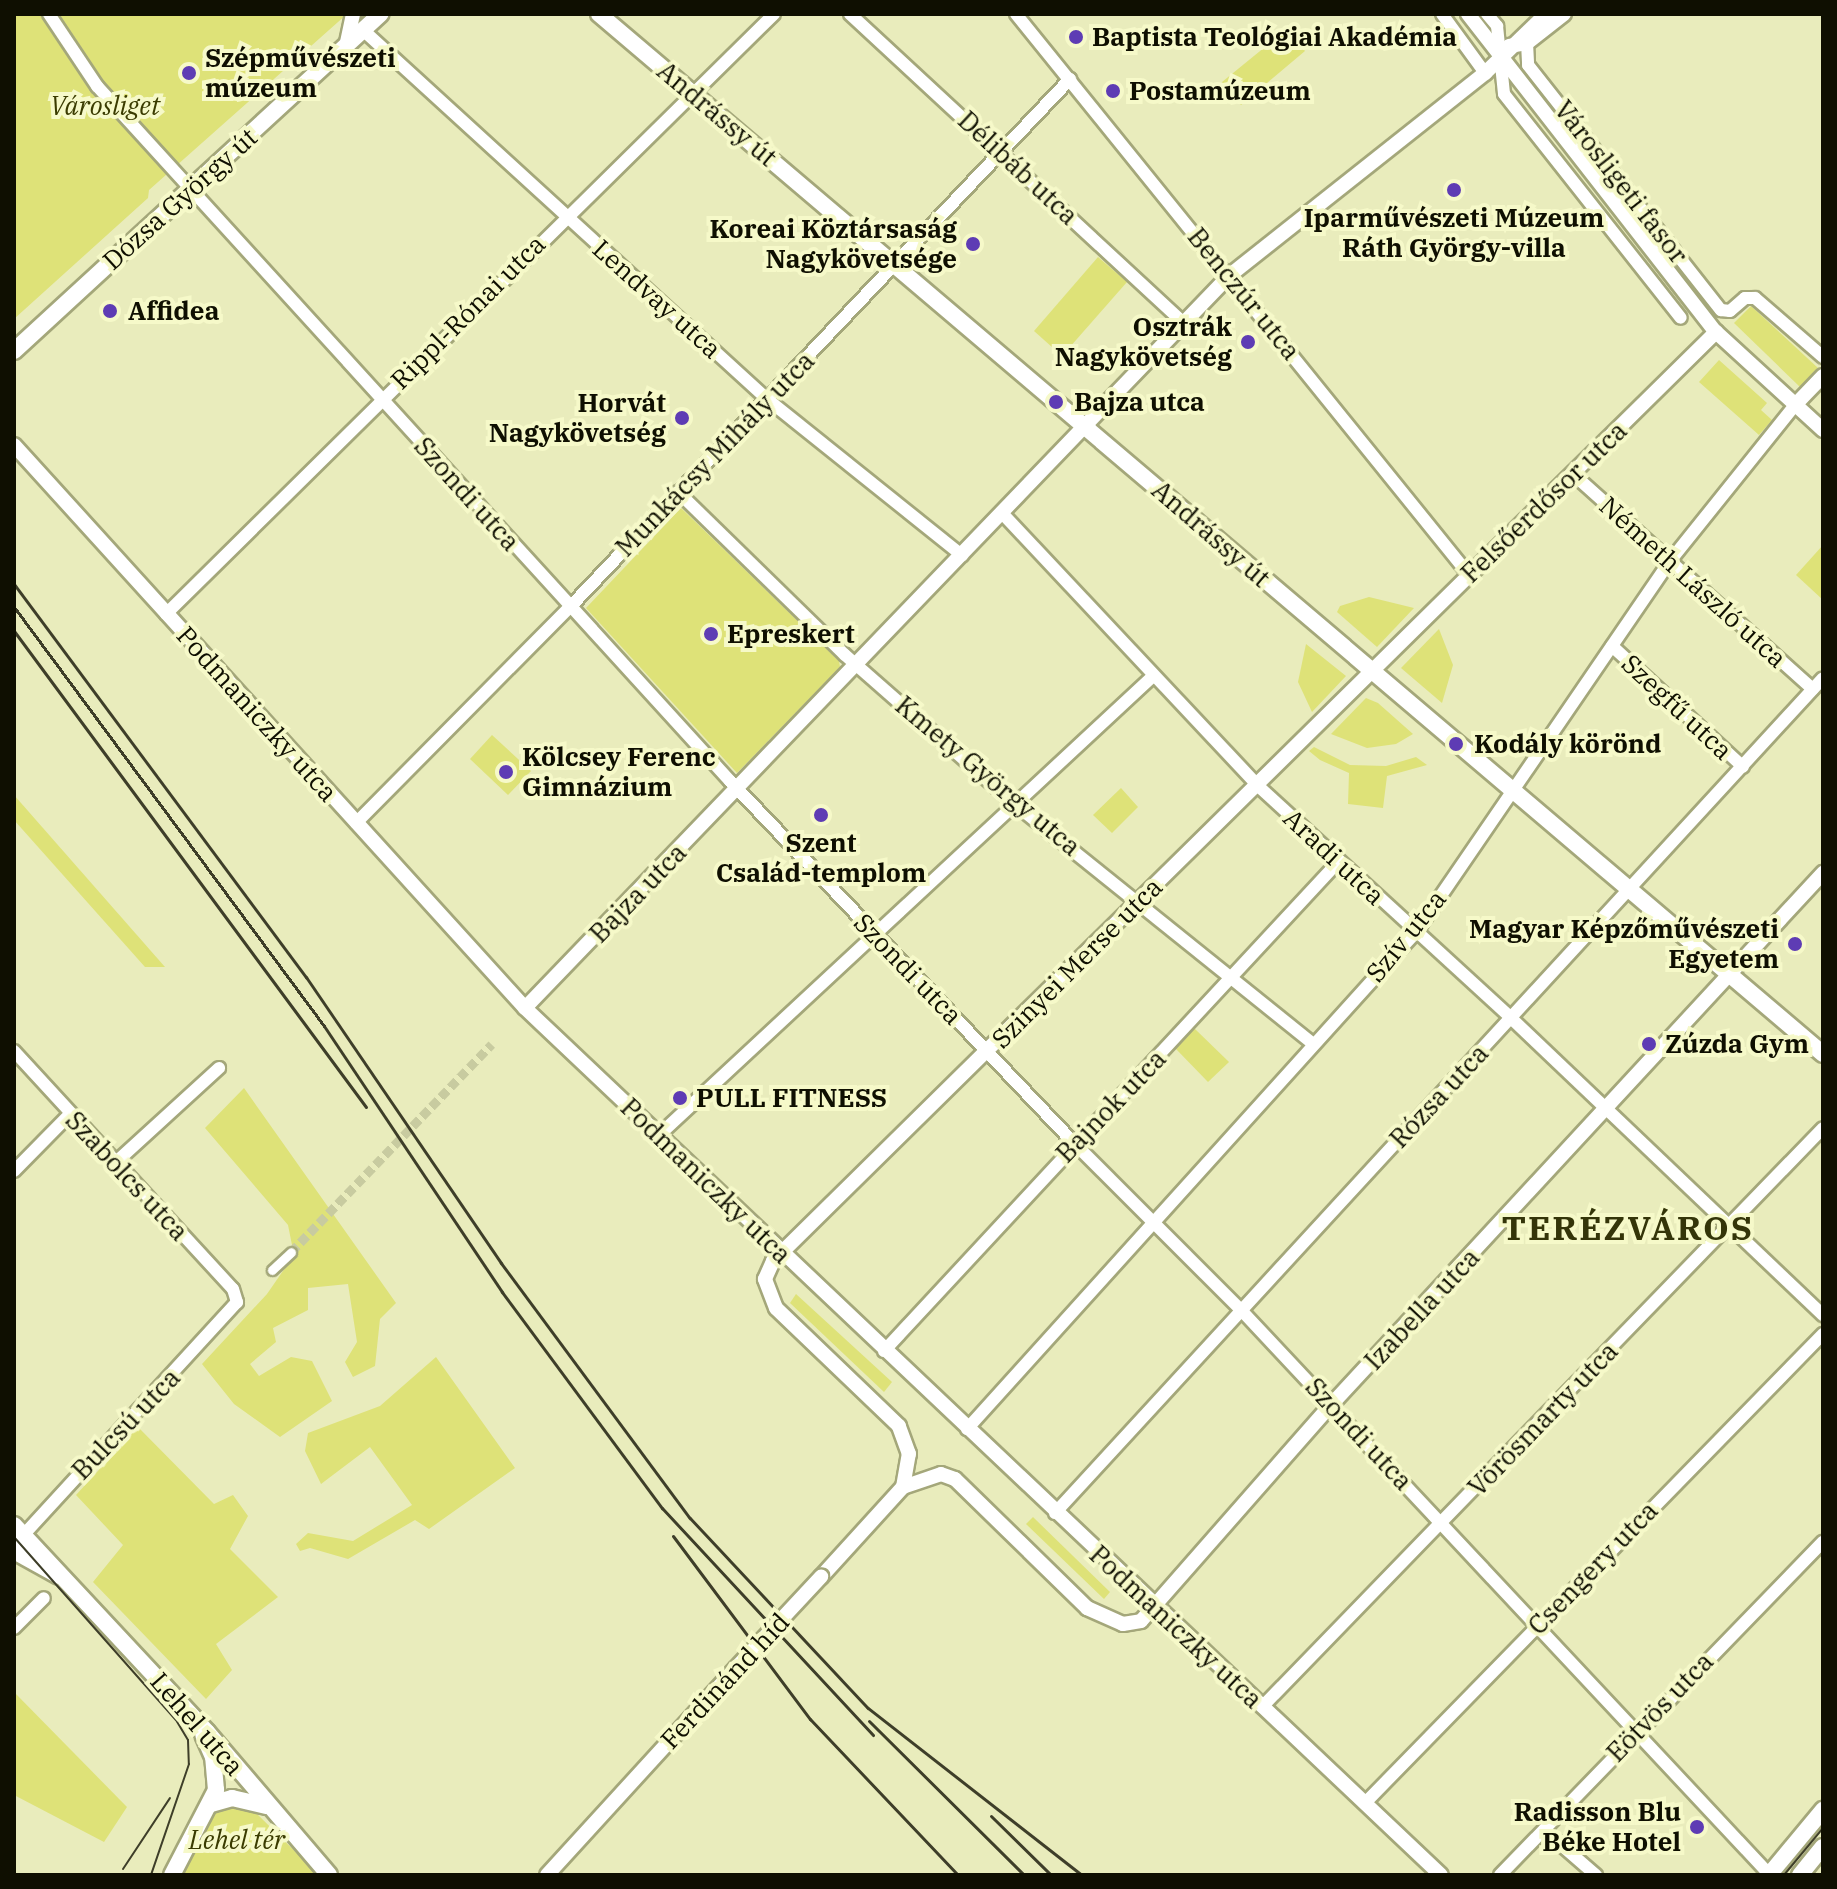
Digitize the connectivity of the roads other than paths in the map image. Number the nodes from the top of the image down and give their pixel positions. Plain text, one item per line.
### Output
1 (49, 14) edge
2 (353, 14) edge
3 (380, 14) edge
4 (599, 14) edge
5 (774, 14) edge
6 (850, 14) edge
7 (1016, 14) edge
8 (1442, 14) edge
9 (1468, 14) edge
10 (1487, 14) edge
11 (1546, 14) edge
12 (1564, 14) edge
13 (363, 30) junction
14 (1527, 43) junction
15 (346, 47) junction
16 (1504, 50) junction
17 (1485, 73) junction
18 (1070, 79) junction
19 (692, 92) junction
20 (1002, 152) junction
21 (191, 189) junction
22 (565, 216) junction
23 (895, 266) junction
24 (1671, 275) junction
25 (1229, 276) junction
26 (1657, 287) junction
27 (1681, 318) dead end
28 (1184, 323) junction
29 (1716, 332) junction
30 (14, 351) edge
31 (1823, 357) edge
32 (1823, 376) edge
33 (381, 398) junction
34 (767, 399) junction
35 (1796, 404) junction
36 (1086, 427) junction
37 (1823, 430) edge
38 (14, 445) edge
39 (1573, 474) junction
40 (678, 492) junction
41 (1002, 513) junction
42 (962, 555) junction
43 (1670, 561) junction
44 (1470, 576) junction
45 (571, 606) junction
46 (166, 614) junction
47 (1612, 646) junction
48 (858, 665) junction
49 (1373, 672) junction
50 (1153, 676) junction
51 (1823, 678) edge
52 (1813, 689) junction
53 (1743, 767) junction
54 (1257, 785) junction
55 (738, 790) junction
56 (1513, 792) junction
57 (1016, 805) junction
58 (356, 823) junction
59 (1339, 861) junction
60 (1823, 873) edge
61 (1628, 890) junction
62 (1140, 901) junction
63 (1416, 932) junction
64 (872, 933) junction
65 (1731, 977) junction
66 (1234, 979) junction
67 (525, 1008) junction
68 (1511, 1018) junction
69 (1312, 1043) junction
70 (14, 1051) edge
71 (988, 1052) junction
72 (1823, 1054) edge
73 (219, 1068) dead end
74 (1609, 1110) junction
75 (70, 1114) junction
76 (1823, 1128) edge
77 (658, 1136) junction
78 (1075, 1144) junction
79 (115, 1163) junction
80 (14, 1171) edge
81 (1153, 1219) junction
82 (1729, 1225) junction
83 (291, 1252) tunnel mouth
84 (781, 1254) junction
85 (272, 1270) dead end
86 (237, 1302) joint
87 (1242, 1311) junction
88 (1823, 1315) edge
89 (1823, 1334) edge
90 (884, 1351) junction
91 (1331, 1405) junction
92 (967, 1429) junction
93 (901, 1489) junction
94 (1055, 1513) junction
95 (1443, 1523) junction
96 (16, 1539) edge
97 (1823, 1542) edge
98 (44, 1598) dead end
99 (1155, 1608) junction
100 (1537, 1624) junction
101 (14, 1628) edge
102 (1262, 1707) junction
103 (193, 1716) junction
104 (1635, 1731) junction
105 (1365, 1803) junction
106 (211, 1804) junction
107 (266, 1806) junction
108 (1823, 1810) edge
109 (1544, 1830) junction
110 (1823, 1847) edge
111 (172, 1875) edge
112 (329, 1875) edge
113 (547, 1875) edge
114 (1441, 1875) edge
115 (1500, 1875) edge
116 (1596, 1875) edge
117 (1770, 1875) edge
118 (1800, 1875) edge

1 - 21 street, Szondi utca
2 - 15 street
3 - 13 main road, Dózsa György út
4 - 19 main road, Andrássy út
5 - 19 street, Rippl-Rónai utca
6 - 20 street, Délibáb utca
7 - 18 street, Benczúr utca
8 - 17 street
9 - 16 street, Városligeti fasor
10 - 16 street, Városligeti fasor
11 - 16 street, Bajza utca
12 - 14 street
13 - 15 main road, Dózsa György út
13 - 22 street, Lendvay utca
14 - 16 street
14 - 31 street, Városligeti fasor
15 - 21 main road, Dózsa György út
16 - 17 street, Bajza utca
16 - 24 street, Városligeti fasor
16 - 26 street, Városligeti fasor
17 - 25 street, Bajza utca
18 - 20 street, Munkácsy Mihály utca
18 - 25 street, Benczúr utca
19 - 22 street, Rippl-Rónai utca
19 - 23 main road, Andrássy út
20 - 23 street, Munkácsy Mihály utca
20 - 28 street, Délibáb utca
21 - 30 main road, Dózsa György út
21 - 33 street, Szondi utca
22 - 33 street, Rippl-Rónai utca
22 - 34 street, Lendvay utca
23 - 34 street, Munkácsy Mihály utca
23 - 36 main road, Andrássy út
24 - 26 street, Városligeti fasor
24 - 29 street, Városligeti fasor
25 - 28 street, Bajza utca
25 - 44 street, Benczúr utca
26 - 27 street, Városligeti fasor
28 - 36 street, Bajza utca
29 - 35 street, Városligeti fasor
29 - 39 street, Felsőerdősor utca
32 - 35 street
33 - 45 street, Szondi utca
33 - 46 street, Rippl-Rónai utca
34 - 40 street, Munkácsy Mihály utca
34 - 42 street, Lendvay utca
35 - 37 street, Városligeti fasor
35 - 43 street, Szív utca
36 - 41 street, Bajza utca
36 - 49 main road, Andrássy út
38 - 46 street, Podmaniczky utca
39 - 43 street, Németh László utca
39 - 44 street, Felsőerdősor utca
40 - 45 street, Munkácsy Mihály utca
40 - 48 street, Kmety György utca
41 - 42 street, Bajza utca
41 - 50 street, Aradi utca
42 - 48 street, Bajza utca
43 - 47 street, Szív utca
43 - 52 street, Németh László utca
44 - 49 street, Felsőerdősor utca
45 - 55 street, Szondi utca
45 - 58 street, Munkácsy Mihály utca
46 - 58 street, Podmaniczky utca
47 - 53 street, Szegfű utca
47 - 56 street, Szív utca
48 - 55 street, Bajza utca
48 - 57 street, Kmety György utca
49 - 54 street, Szinyei Merse utca
49 - 56 main road, Andrássy út
50 - 54 street, Aradi utca
50 - 57 street
51 - 52 street, Rózsa utca
52 - 53 street, Rózsa utca
53 - 61 street, Rózsa utca
54 - 59 street, Aradi utca
54 - 62 street, Szinyei Merse utca
55 - 64 street, Szondi utca
55 - 67 street, Bajza utca
56 - 61 main road, Andrássy út
56 - 63 street, Szív utca
57 - 62 street, Kmety György utca
57 - 64 street
58 - 67 street, Podmaniczky utca
59 - 63 street, Aradi utca
59 - 66 street, Bajnok utca
60 - 65 street, Izabella utca
61 - 65 main road, Andrássy út
61 - 68 street, Rózsa utca
62 - 66 street, Kmety György utca
62 - 71 street, Szinyei Merse utca
63 - 68 street, Aradi utca
63 - 69 street, Szív utca
64 - 71 street, Szondi utca
64 - 77 street
65 - 72 main road, Andrássy út
65 - 74 street, Izabella utca
66 - 69 street, Kmety György utca
66 - 78 street, Bajnok utca
67 - 77 street, Podmaniczky utca
68 - 74 street, Aradi utca
68 - 87 street, Rózsa utca
69 - 81 street, Szív utca
70 - 75 street, Szabolcs utca
71 - 78 street, Szondi utca
71 - 84 street, Szinyei Merse utca
73 - 79 street
74 - 82 street, Aradi utca
74 - 91 street, Izabella utca
75 - 79 street, Szabolcs utca
75 - 80 street
76 - 82 street, Vörösmarty utca
77 - 84 street, Podmaniczky utca
78 - 81 street, Szondi utca
78 - 90 street, Bajnok utca
79 - 86 street, Szabolcs utca
81 - 87 street, Szondi utca
81 - 92 street, Szív utca
82 - 88 street, Aradi utca
82 - 95 street, Vörösmarty utca
83 - 85 street
84 - 90 street, Podmaniczky utca
84 - 93 street
86 - 96 street, Bulcsú utca
87 - 91 street, Szondi utca
87 - 94 street, Rózsa utca
89 - 100 street, Csengery utca
90 - 92 street, Podmaniczky utca
91 - 95 street, Szondi utca
91 - 99 street, Izabella utca
92 - 94 street, Podmaniczky utca
93 - 99 street, Ferdinánd híd
93 - 113 street, Ferdinánd híd, bridge
94 - 99 street, Podmaniczky utca
95 - 100 street, Szondi utca
95 - 102 street, Vörösmarty utca
96 - 103 main road, Lehel utca
97 - 104 street, Eötvös utca
98 - 101 street
99 - 102 street, Podmaniczky utca
100 - 104 street, Szondi utca
100 - 105 street, Csengery utca
102 - 105 street, Podmaniczky utca
103 - 106 main road
103 - 107 main road, Lehel utca
104 - 109 street, Eötvös utca
104 - 117 street, Szondi utca
105 - 114 street, Podmaniczky utca
106 - 107 main road
106 - 111 main road
107 - 112 main road, Lehel utca
108 - 117 main road
109 - 115 street, Eötvös utca
109 - 116 street
110 - 118 main road

